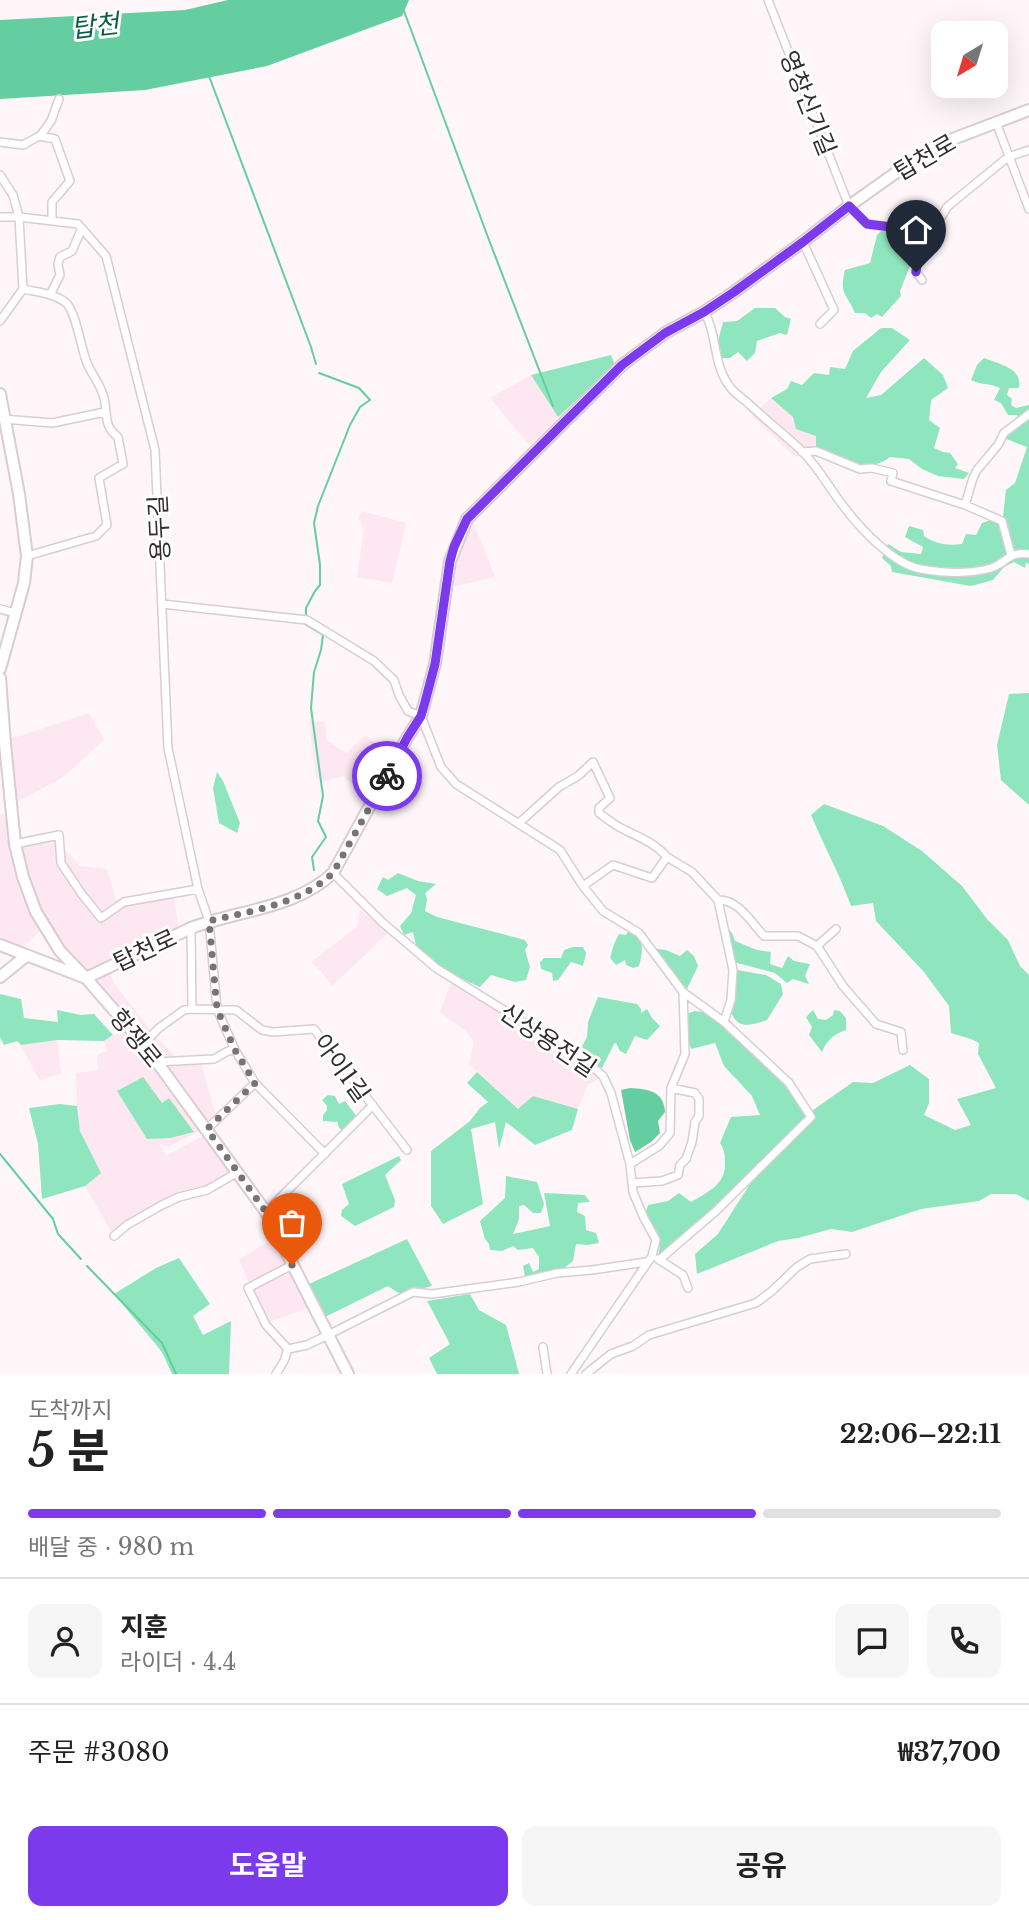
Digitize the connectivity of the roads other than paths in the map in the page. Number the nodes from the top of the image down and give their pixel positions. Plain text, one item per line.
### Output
1 (768, 0) edge
2 (59, 99) dead end
3 (1029, 110) edge
4 (996, 122) junction
5 (39, 136) junction
6 (0, 142) edge
7 (1029, 150) edge
8 (1008, 157) junction
9 (0, 175) edge
10 (849, 206) junction
11 (1029, 209) edge
12 (0, 217) edge
13 (19, 217) junction
14 (51, 221) junction
15 (82, 228) junction
16 (931, 235) junction
17 (803, 242) junction
18 (922, 280) dead end
19 (23, 289) junction
20 (50, 295) junction
21 (704, 312) junction
22 (0, 321) edge
23 (820, 324) dead end
24 (0, 394) edge
25 (105, 412) junction
26 (1029, 414) edge
27 (4, 419) junction
28 (802, 452) junction
29 (965, 505) junction
30 (1029, 554) edge
31 (27, 555) junction
32 (1011, 555) junction
33 (162, 604) junction
34 (0, 609) edge
35 (15, 613) junction
36 (0, 669) edge
37 (0, 678) edge
38 (421, 716) junction
39 (519, 823) junction
40 (15, 844) junction
41 (667, 857) junction
42 (333, 873) junction
43 (583, 886) junction
44 (198, 889) junction
45 (718, 900) junction
46 (209, 921) junction
47 (191, 928) junction
48 (835, 929) dead end
49 (0, 945) edge
50 (817, 946) junction
51 (26, 956) junction
52 (0, 977) edge
53 (86, 978) junction
54 (682, 992) junction
55 (192, 1009) junction
56 (217, 1009) junction
57 (724, 1022) junction
58 (143, 1044) junction
59 (235, 1050) junction
60 (903, 1050) dead end
61 (156, 1062) junction
62 (255, 1083) junction
63 (671, 1088) junction
64 (373, 1105) junction
65 (207, 1129) junction
66 (407, 1150) dead end
67 (325, 1154) junction
68 (630, 1164) junction
69 (237, 1172) junction
70 (632, 1184) junction
71 (266, 1212) junction
72 (114, 1236) dead end
73 (846, 1254) dead end
74 (649, 1259) junction
75 (659, 1260) junction
76 (292, 1265) junction
77 (688, 1288) dead end
78 (328, 1335) junction
79 (542, 1347) dead end
80 (288, 1349) junction
81 (573, 1373) edge
82 (276, 1374) edge
83 (348, 1374) edge
84 (547, 1374) edge
85 (586, 1374) edge

1 - 10 street, 영창신기길
2 - 5 street
3 - 4 main road, 탑천로
4 - 8 street
4 - 10 main road, 탑천로
5 - 6 street
5 - 14 street
7 - 8 street
8 - 11 street
8 - 16 street
9 - 13 street
10 - 16 street
10 - 17 main road, 탑천로
12 - 13 street
13 - 14 street
13 - 19 street
14 - 15 street
15 - 20 street
15 - 33 street, 용두길
16 - 18 street
17 - 21 main road, 탑천로
17 - 23 street
19 - 20 street
19 - 22 street
20 - 25 street
21 - 28 street
21 - 38 main road, 탑천로
24 - 27 main road
25 - 27 street
25 - 31 street
26 - 29 street
27 - 31 main road
28 - 29 street
28 - 32 street
29 - 32 street
30 - 32 street
31 - 35 main road
33 - 38 street
33 - 44 street, 용두길
34 - 35 street
35 - 36 main road
37 - 40 main road, 항쟁로
38 - 39 street
38 - 42 main road, 탑천로
39 - 41 street
39 - 43 street
40 - 44 street
40 - 53 main road, 항쟁로
41 - 43 street
41 - 45 street
42 - 46 main road, 탑천로
42 - 68 street, 신상용전길
43 - 54 street
44 - 46 street, 용두길
45 - 50 street
45 - 57 street
46 - 47 main road, 탑천로
46 - 56 street, 용두길
47 - 53 main road, 탑천로
47 - 55 street
48 - 50 street
49 - 51 main road, 탑천로
50 - 60 street
51 - 52 main road
51 - 53 main road, 탑천로
53 - 58 main road, 항쟁로
54 - 57 street
54 - 63 street
55 - 56 street, 아이1길
55 - 58 street, 아이1길
56 - 59 street, 용두길
56 - 64 street, 아이1길
57 - 75 street
58 - 61 main road, 항쟁로
59 - 61 street
59 - 62 street, 용두길
61 - 65 main road, 항쟁로
62 - 65 street
62 - 67 street, 용두길
63 - 68 street
63 - 70 street
64 - 66 street
64 - 67 street, 아이1길
65 - 69 main road, 항쟁로
67 - 71 street, 아이1길
68 - 70 street, 신상용전길
69 - 71 main road, 항쟁로
69 - 72 street
70 - 74 street, 신상용전길
71 - 76 main road, 항쟁로
73 - 85 street
74 - 75 street
74 - 78 street
74 - 81 street
75 - 77 street
76 - 78 main road, 항쟁로
76 - 80 street
78 - 80 street
78 - 83 main road, 항쟁로
79 - 84 street
80 - 82 street

